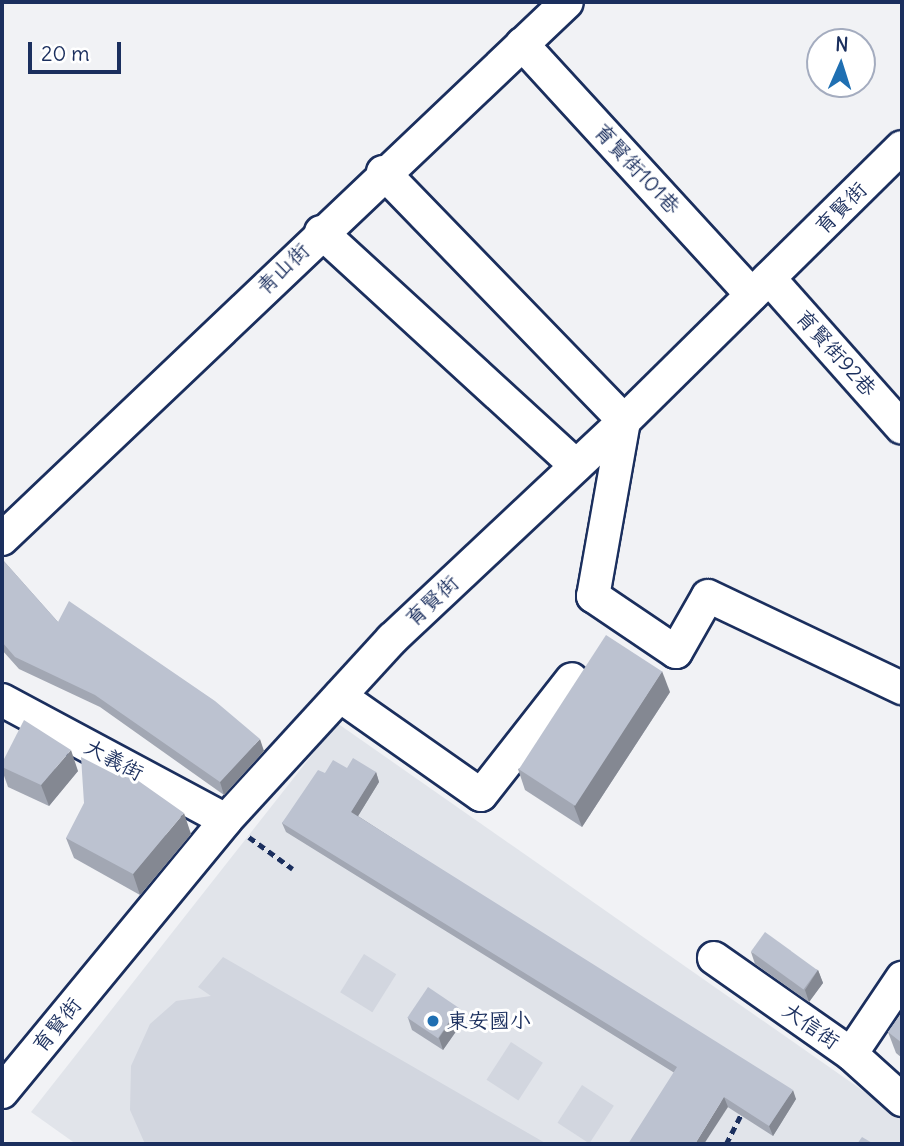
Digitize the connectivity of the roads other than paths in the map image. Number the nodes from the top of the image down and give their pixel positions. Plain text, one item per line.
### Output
1 (567, 2) edge
2 (522, 44) junction
3 (902, 147) edge
4 (383, 172) junction
5 (321, 232) junction
6 (761, 286) junction
7 (624, 421) junction
8 (902, 428) edge
9 (576, 466) junction
10 (2, 539) edge
11 (572, 679) dead end
12 (902, 688) edge
13 (340, 696) junction
14 (2, 700) edge
15 (226, 820) junction
16 (714, 958) dead end
17 (902, 978) edge
18 (852, 1054) junction
19 (2, 1092) edge
20 (902, 1100) edge

1 - 2 street, 青山街
2 - 4 street, 青山街
2 - 6 street, 育賢街101巷
3 - 6 street, 育賢街
4 - 5 street, 青山街
4 - 7 street
5 - 9 street
5 - 10 street, 青山街
6 - 7 street, 育賢街
6 - 8 street, 育賢街92巷
7 - 9 street, 育賢街
7 - 12 street
9 - 13 street, 育賢街
11 - 13 street
13 - 15 street, 育賢街
14 - 15 street, 大義街
15 - 19 street, 育賢街
16 - 18 street, 大信街
17 - 18 street
18 - 20 street, 大信街

